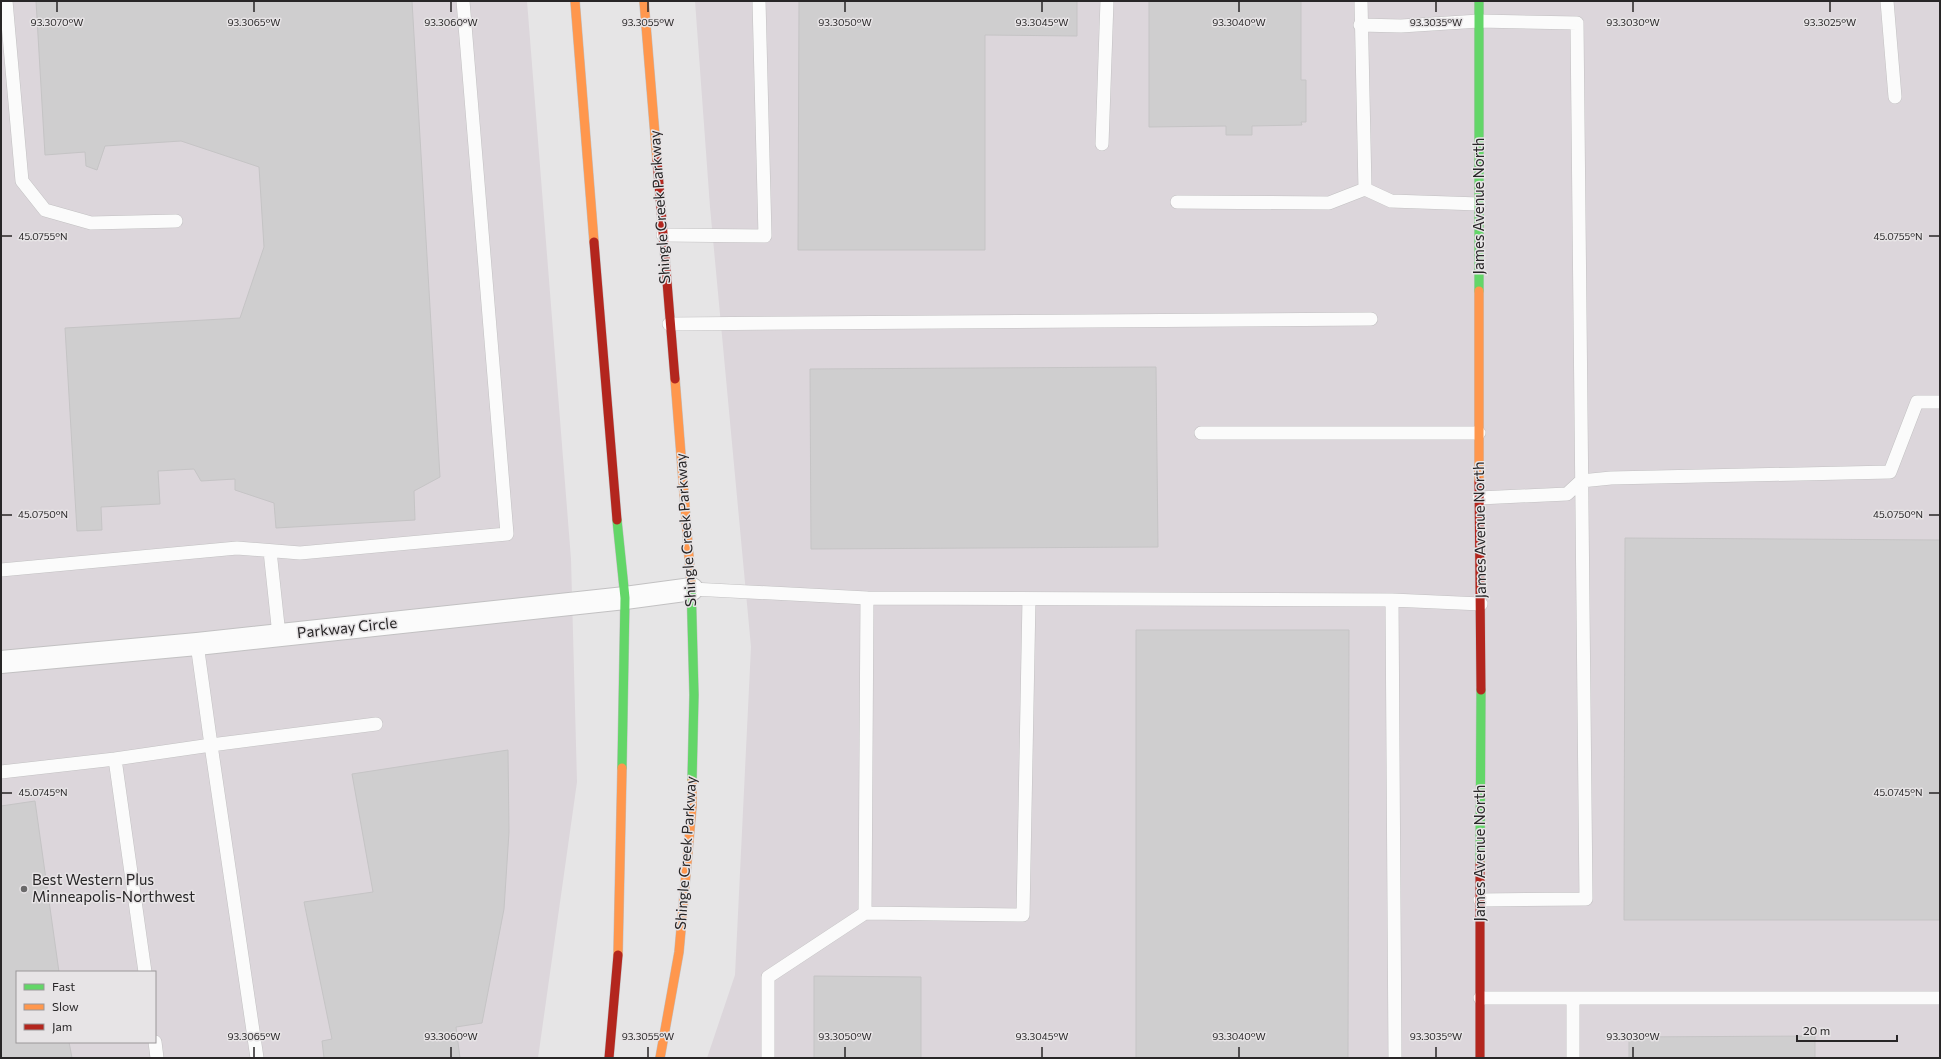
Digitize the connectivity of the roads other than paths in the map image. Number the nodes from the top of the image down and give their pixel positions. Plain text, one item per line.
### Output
1 (6, 1) edge
2 (463, 1) edge
3 (575, 1) edge
4 (644, 1) edge
5 (759, 1) edge
6 (1107, 1) edge
7 (1361, 1) edge
8 (1479, 1) edge
9 (1887, 1) edge
10 (1479, 21) junction
11 (1360, 25) junction
12 (1895, 97) dead end
13 (1102, 144) dead end
14 (1365, 189) junction
15 (1177, 202) dead end
16 (1479, 204) junction
17 (176, 221) dead end
18 (663, 235) junction
19 (1371, 319) dead end
20 (669, 324) junction
21 (1940, 402) edge
22 (1201, 433) dead end
23 (1479, 433) junction
24 (1581, 481) junction
25 (1479, 498) junction
26 (270, 551) junction
27 (1, 570) edge
28 (692, 589) junction
29 (625, 598) junction
30 (867, 598) junction
31 (1029, 599) junction
32 (1392, 600) junction
33 (1481, 604) junction
34 (279, 635) junction
35 (197, 644) junction
36 (1, 662) edge
37 (376, 724) dead end
38 (211, 745) junction
39 (115, 759) junction
40 (1, 772) edge
41 (1480, 900) junction
42 (865, 913) junction
43 (145, 971) edge
44 (1480, 998) junction
45 (1573, 998) junction
46 (1940, 998) edge
47 (155, 1043) edge
48 (157, 1058) edge
49 (257, 1058) edge
50 (609, 1058) edge
51 (660, 1058) edge
52 (768, 1058) edge
53 (1395, 1058) edge
54 (1480, 1058) edge
55 (1573, 1058) edge

1 - 17 lane
2 - 26 lane
3 - 29 street
4 - 18 street, Shingle Creek Parkway
5 - 18 lane
6 - 13 lane
7 - 11 lane
8 - 10 street, James Avenue North
9 - 12 lane
10 - 11 lane
10 - 16 street, James Avenue North
10 - 24 lane
11 - 14 lane
14 - 15 lane
14 - 16 lane
16 - 23 street, James Avenue North
18 - 20 street, Shingle Creek Parkway
19 - 20 lane
20 - 28 street, Shingle Creek Parkway
21 - 24 lane
22 - 23 lane
23 - 25 street, James Avenue North
24 - 25 lane
24 - 41 lane
25 - 33 street, James Avenue North
26 - 27 lane
26 - 34 lane
28 - 29 street, Parkway Circle
28 - 30 lane
28 - 51 street, Shingle Creek Parkway
29 - 34 street, Parkway Circle
29 - 50 street
30 - 31 lane
30 - 42 lane
31 - 32 lane
31 - 42 lane
32 - 33 lane
32 - 53 lane
33 - 41 street, James Avenue North
34 - 35 street, Parkway Circle
35 - 36 street, Parkway Circle
35 - 38 lane
37 - 38 lane
38 - 39 lane
38 - 49 lane
39 - 40 lane
39 - 43 lane
41 - 44 street, James Avenue North
42 - 52 lane
44 - 45 lane
44 - 54 street, James Avenue North
45 - 46 lane
45 - 55 lane
47 - 48 lane

